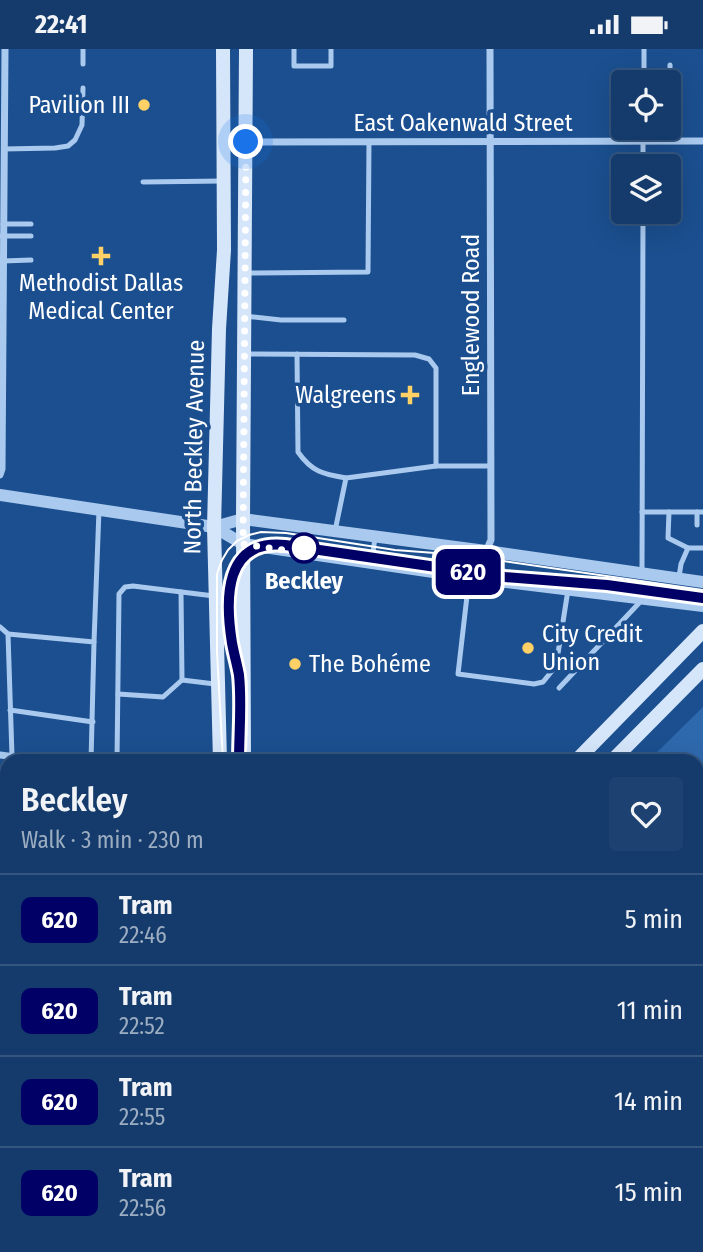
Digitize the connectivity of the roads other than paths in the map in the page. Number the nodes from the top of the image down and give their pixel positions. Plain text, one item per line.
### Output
1 (5, 49) edge
2 (83, 49) edge
3 (223, 49) edge
4 (246, 49) edge
5 (294, 49) edge
6 (331, 49) edge
7 (490, 49) edge
8 (644, 49) edge
9 (83, 64) dead end
10 (670, 65) dead end
11 (643, 70) edge
12 (83, 88) dead end
13 (2, 123) edge
14 (643, 141) junction
15 (670, 141) junction
16 (703, 141) edge
17 (223, 142) junction
18 (246, 142) junction
19 (369, 142) junction
20 (490, 142) junction
21 (4, 149) junction
22 (643, 154) edge
23 (223, 181) junction
24 (143, 182) dead end
25 (3, 224) junction
26 (31, 224) dead end
27 (643, 224) edge
28 (2, 236) edge
29 (31, 236) dead end
30 (31, 260) dead end
31 (2, 261) edge
32 (245, 273) junction
33 (244, 316) junction
34 (344, 320) dead end
35 (244, 354) junction
36 (297, 354) junction
37 (436, 465) junction
38 (491, 466) junction
39 (0, 475) edge
40 (346, 478) junction
41 (0, 495) edge
42 (99, 510) junction
43 (642, 512) junction
44 (669, 512) junction
45 (700, 512) edge
46 (243, 519) junction
47 (697, 525) dead end
48 (214, 527) junction
49 (335, 531) junction
50 (375, 537) junction
51 (696, 540) dead end
52 (243, 544) junction
53 (688, 548) junction
54 (699, 548) edge
55 (486, 551) junction
56 (371, 563) junction
57 (642, 573) junction
58 (474, 578) junction
59 (678, 578) junction
60 (703, 582) edge
61 (568, 590) junction
62 (181, 592) junction
63 (215, 596) junction
64 (643, 599) junction
65 (703, 606) edge
66 (0, 627) edge
67 (703, 631) edge
68 (8, 634) junction
69 (94, 642) junction
70 (703, 669) edge
71 (182, 680) junction
72 (218, 684) junction
73 (559, 688) dead end
74 (118, 694) junction
75 (10, 710) junction
76 (93, 722) junction
77 (12, 754) edge
78 (91, 754) edge
79 (117, 754) edge
80 (220, 754) edge
81 (244, 754) edge
82 (583, 754) edge
83 (619, 754) edge

1 - 13 street
2 - 9 lane
3 - 17 main road, North Beckley Avenue
4 - 18 main road, North Beckley Avenue
5 - 6 lane
7 - 20 street, Englewood Road
8 - 11 lane
10 - 15 lane
12 - 21 lane
13 - 21 street
14 - 15 street, East Oakenwald Street
14 - 20 street, East Oakenwald Street
14 - 22 lane
15 - 16 street, East Oakenwald Street
17 - 18 street, East Oakenwald Street
17 - 23 main road, North Beckley Avenue
18 - 19 street, East Oakenwald Street
18 - 32 main road, North Beckley Avenue
19 - 20 street, East Oakenwald Street
19 - 32 lane
20 - 38 street, Englewood Road
21 - 25 street
23 - 24 lane
23 - 48 main road, North Beckley Avenue
25 - 26 lane
25 - 28 street
27 - 43 lane
28 - 29 lane
28 - 31 street
30 - 31 lane
31 - 39 street
32 - 33 main road, North Beckley Avenue
33 - 34 lane
33 - 35 main road, North Beckley Avenue
35 - 36 lane
35 - 46 main road, North Beckley Avenue
36 - 37 lane
36 - 40 lane
37 - 38 lane
37 - 40 lane
38 - 55 street, Englewood Road
40 - 49 lane
41 - 42 street
42 - 48 street
42 - 69 lane
43 - 44 lane
43 - 57 lane
44 - 45 lane
44 - 53 lane
45 - 47 lane
46 - 48 street
46 - 49 street
46 - 52 main road, North Beckley Avenue
48 - 52 street
48 - 63 main road, North Beckley Avenue
49 - 50 street
50 - 55 street
50 - 56 lane
51 - 54 lane
52 - 56 street
52 - 81 main road, North Beckley Avenue
53 - 54 lane
53 - 59 lane
55 - 57 street
55 - 58 street, Englewood Road
56 - 58 street
57 - 59 street
58 - 61 street
58 - 61 lane
59 - 60 street
61 - 64 street
62 - 63 lane
62 - 71 lane
62 - 74 lane
63 - 72 main road, North Beckley Avenue
64 - 65 street
64 - 73 lane
66 - 68 lane
67 - 82 main road
68 - 69 lane
68 - 75 lane
69 - 76 lane
70 - 83 main road
71 - 72 lane
71 - 74 lane
72 - 80 main road, North Beckley Avenue
74 - 79 lane
75 - 76 lane
75 - 77 lane
76 - 78 lane

